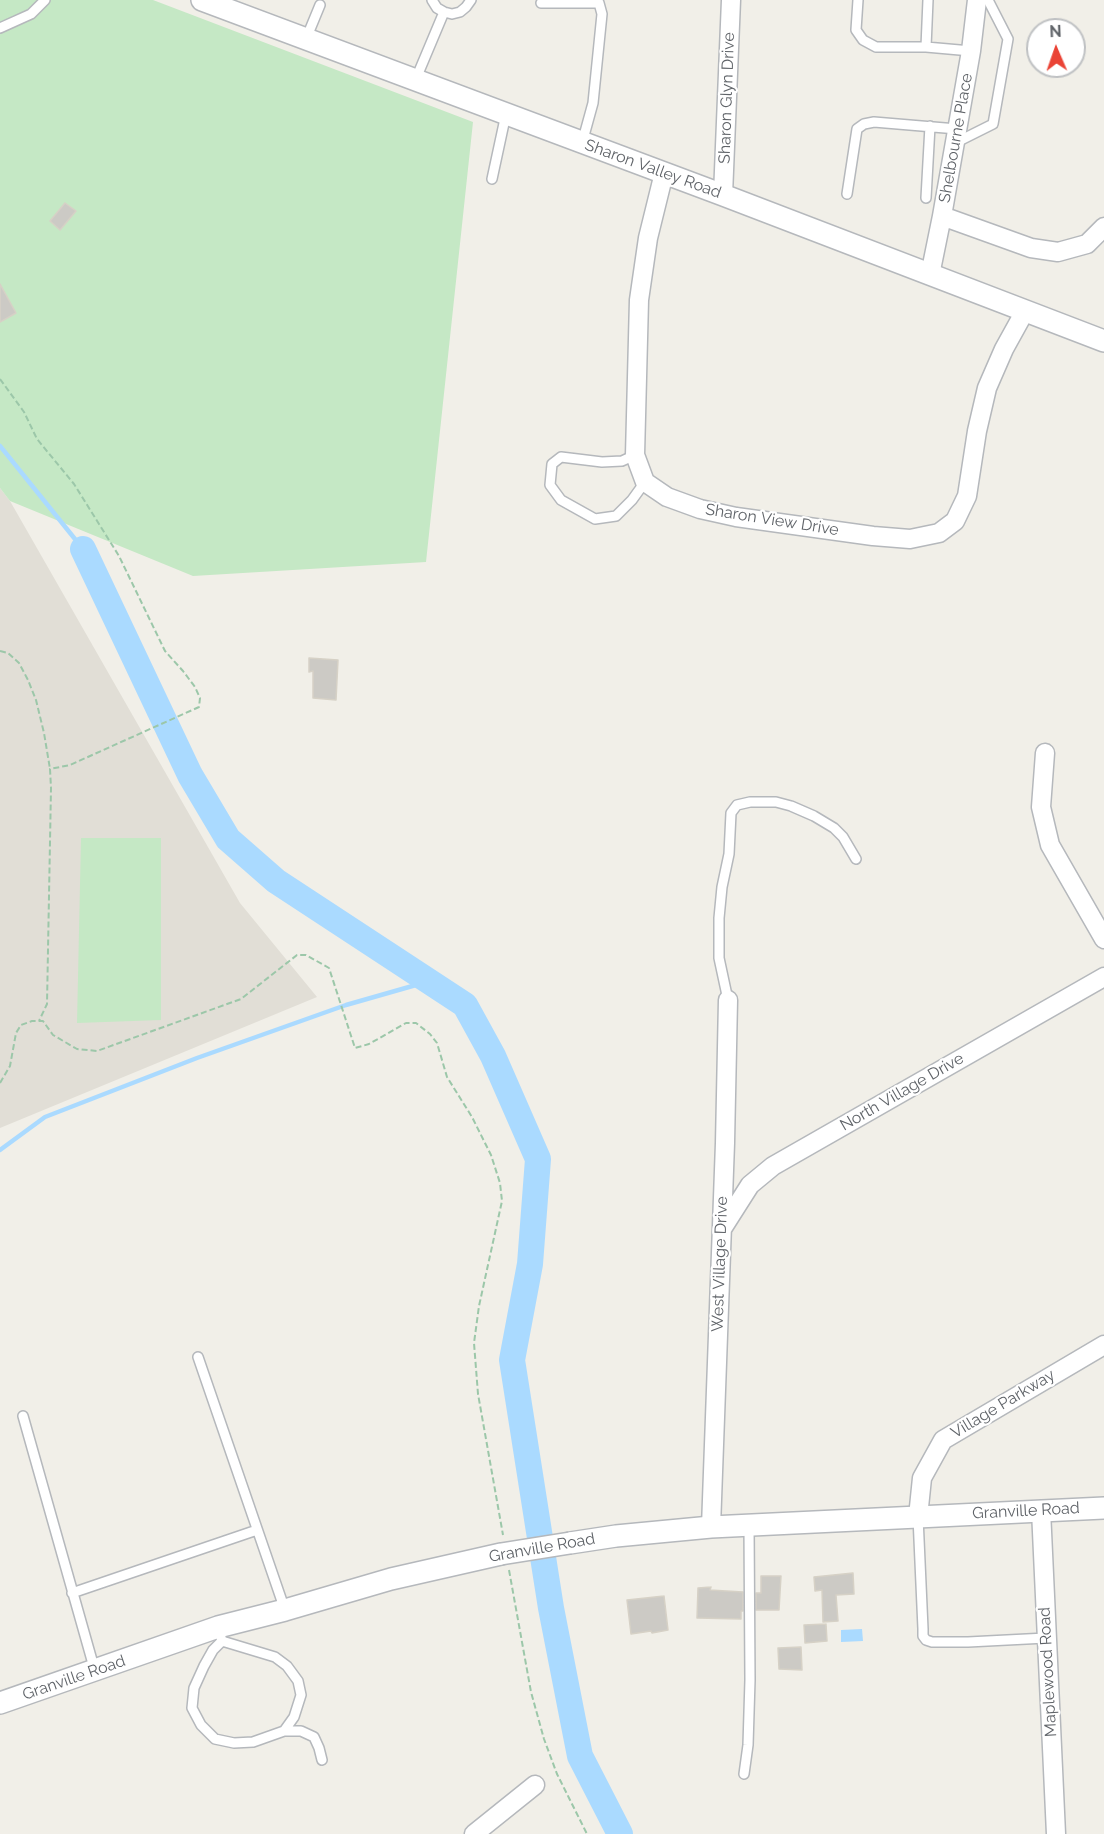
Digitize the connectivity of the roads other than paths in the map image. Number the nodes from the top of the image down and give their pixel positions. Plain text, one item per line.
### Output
1 (45, 0) edge
2 (202, 0) edge
3 (432, 0) edge
4 (471, 0) edge
5 (731, 0) edge
6 (858, 0) edge
7 (928, 0) edge
8 (977, 0) edge
9 (988, 0) edge
10 (541, 3) dead end
11 (320, 5) dead end
12 (444, 12) junction
13 (0, 28) edge
14 (306, 39) junction
15 (926, 46) junction
16 (971, 51) junction
17 (415, 81) junction
18 (506, 114) junction
19 (930, 126) junction
20 (956, 136) junction
21 (582, 143) junction
22 (664, 173) junction
23 (492, 179) dead end
24 (847, 194) dead end
25 (723, 195) junction
26 (926, 198) dead end
27 (942, 216) junction
28 (1104, 227) edge
29 (930, 275) junction
30 (1025, 311) junction
31 (1104, 341) edge
32 (635, 455) junction
33 (645, 482) junction
34 (1045, 753) dead end
35 (856, 859) dead end
36 (1104, 939) edge
37 (1104, 976) edge
38 (728, 1000) joint
39 (721, 1230) junction
40 (1104, 1345) edge
41 (198, 1357) dead end
42 (23, 1416) dead end
43 (1104, 1508) edge
44 (1041, 1510) junction
45 (918, 1517) junction
46 (749, 1526) junction
47 (711, 1527) junction
48 (257, 1530) junction
49 (72, 1593) junction
50 (285, 1610) junction
51 (220, 1634) junction
52 (1046, 1638) junction
53 (95, 1671) junction
54 (0, 1703) edge
55 (284, 1731) junction
56 (322, 1760) dead end
57 (744, 1774) dead end
58 (535, 1785) dead end
59 (474, 1834) edge
60 (1056, 1834) edge

1 - 13 lane
2 - 14 street, Sharon Valley Road
3 - 12 lane
4 - 12 lane
5 - 25 street, Sharon Glyn Drive
6 - 15 lane
7 - 15 lane
8 - 16 street, Shelbourne Place
9 - 20 lane
10 - 21 lane
11 - 14 lane
12 - 17 lane
14 - 17 street, Sharon Valley Road
15 - 16 lane
16 - 20 street, Shelbourne Place
17 - 18 street, Sharon Valley Road
18 - 21 street, Sharon Valley Road
18 - 23 lane
19 - 20 lane
19 - 24 lane
19 - 26 lane
20 - 27 street, Shelbourne Place
21 - 22 street, Sharon Valley Road
22 - 25 street, Sharon Valley Road
22 - 32 street
25 - 29 street, Sharon Valley Road
27 - 28 street
27 - 29 street, Shelbourne Place
29 - 30 street, Sharon Valley Road
30 - 31 street, Sharon Valley Road
30 - 33 street, Sharon View Drive
32 - 33 street
32 - 33 lane
34 - 36 street
35 - 38 lane
37 - 39 street, North Village Drive
38 - 39 street, West Village Drive
39 - 47 street, West Village Drive
40 - 45 street, Village Parkway
41 - 48 lane
42 - 49 lane
43 - 44 street, Granville Road
44 - 45 street, Granville Road
44 - 52 street, Maplewood Road
45 - 46 street, Granville Road
45 - 52 lane
46 - 47 street, Granville Road
46 - 57 lane
47 - 50 street, Granville Road, bridge
48 - 49 lane
48 - 50 lane
49 - 53 lane
50 - 51 street, Granville Road
51 - 53 street, Granville Road
51 - 55 lane
51 - 55 lane
52 - 60 street, Maplewood Road
53 - 54 street, Granville Road
55 - 56 lane
58 - 59 street

